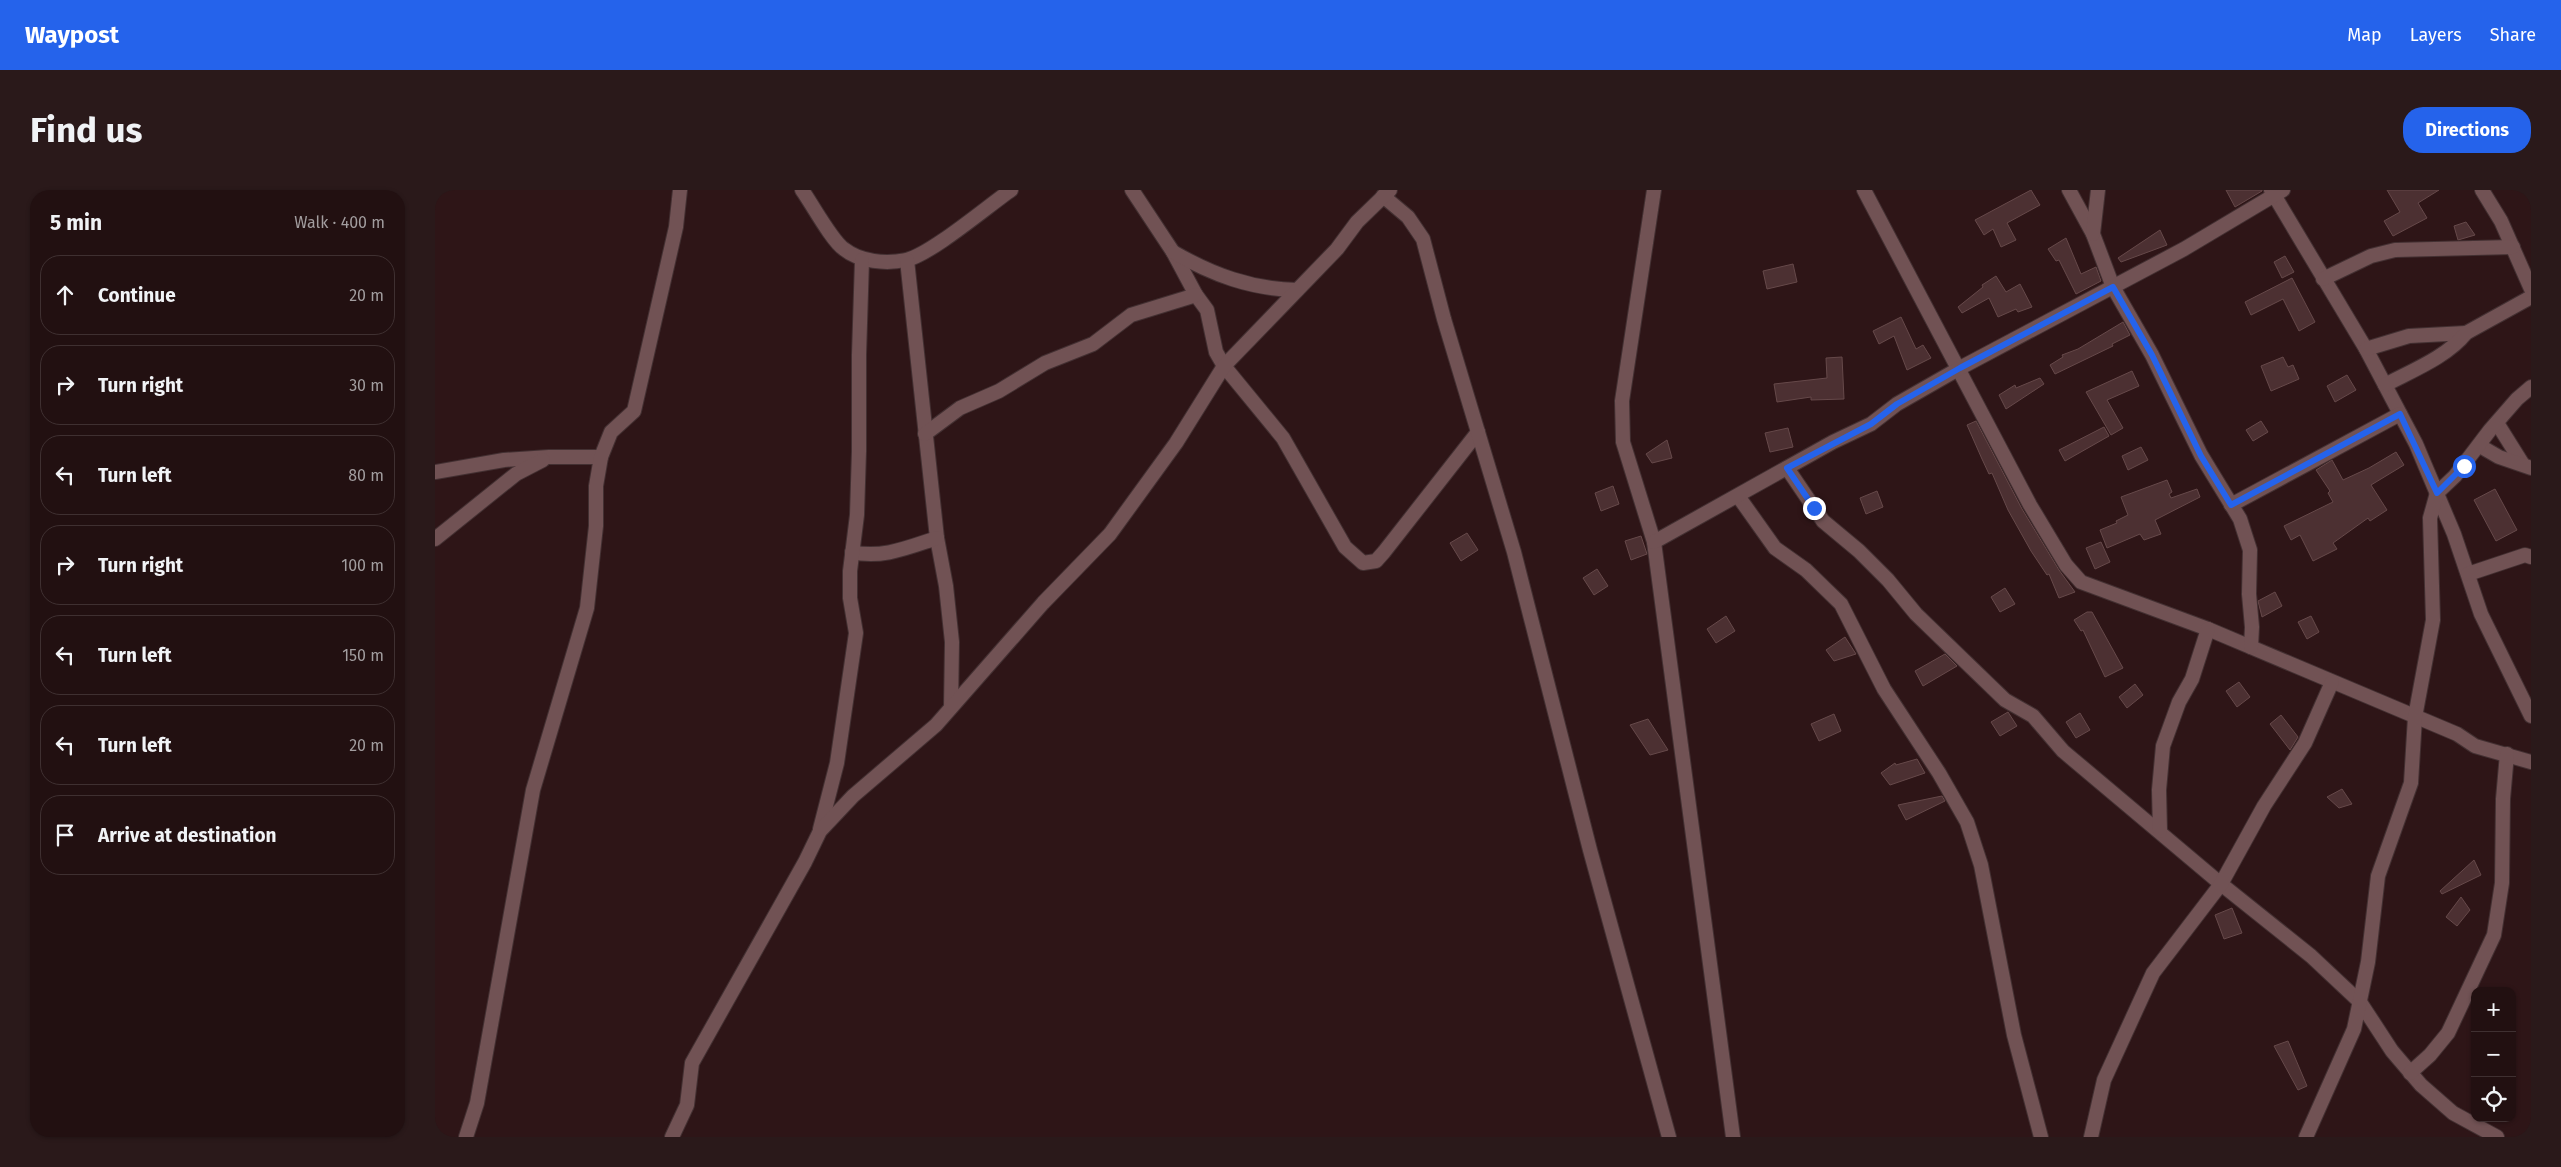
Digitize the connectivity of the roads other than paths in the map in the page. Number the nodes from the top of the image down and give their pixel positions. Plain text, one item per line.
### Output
1 (680, 190) edge
2 (802, 190) edge
3 (1011, 190) edge
4 (1131, 190) edge
5 (1654, 190) edge
6 (1863, 190) edge
7 (2069, 190) edge
8 (2098, 190) edge
9 (2482, 190) edge
10 (2276, 192) edge
11 (1387, 193) edge
12 (2093, 234) junction
13 (2513, 247) junction
14 (1173, 252) junction
15 (862, 260) junction
16 (907, 260) junction
17 (2323, 279) junction
18 (2113, 287) junction
19 (2531, 289) edge
20 (1297, 290) junction
21 (1196, 295) junction
22 (2531, 297) edge
23 (2466, 333) junction
24 (2366, 349) junction
25 (1224, 366) junction
26 (1960, 368) junction
27 (2385, 385) junction
28 (2531, 387) edge
29 (2400, 414) junction
30 (2497, 423) junction
31 (1478, 432) junction
32 (925, 434) junction
33 (2479, 446) junction
34 (549, 457) junction
35 (601, 457) junction
36 (2526, 466) edge
37 (1787, 468) junction
38 (435, 472) edge
39 (2437, 493) junction
40 (1738, 496) junction
41 (2231, 505) junction
42 (461, 518) junction
43 (937, 538) junction
44 (435, 539) edge
45 (1654, 542) junction
46 (435, 550) edge
47 (852, 552) junction
48 (2531, 556) edge
49 (2468, 574) junction
50 (2208, 629) junction
51 (2251, 647) junction
52 (2332, 682) junction
53 (951, 707) junction
54 (2531, 716) edge
55 (2415, 718) junction
56 (2507, 754) junction
57 (2531, 762) edge
58 (820, 831) junction
59 (2160, 831) junction
60 (2221, 884) junction
61 (2360, 1002) junction
62 (2410, 1073) junction
63 (2090, 1134) edge
64 (466, 1137) edge
65 (672, 1137) edge
66 (1669, 1137) edge
67 (1733, 1137) edge
68 (2041, 1137) edge
69 (2306, 1137) edge
70 (2497, 1137) edge

1 - 35 street
2 - 15 street
3 - 16 street
4 - 14 street
5 - 45 street
6 - 26 street
7 - 12 street
8 - 12 street
9 - 13 street
10 - 17 street
10 - 18 street
11 - 20 street
11 - 31 street
12 - 18 street
13 - 17 street
13 - 19 street
14 - 20 street
14 - 21 street
15 - 16 street
15 - 47 street
16 - 32 street
17 - 24 street
18 - 26 street
18 - 41 street
20 - 25 street
21 - 25 street
21 - 32 street
22 - 23 street
23 - 24 street
23 - 27 street
24 - 27 street
25 - 31 street
25 - 53 street
26 - 37 street
26 - 50 street
27 - 29 street
28 - 30 street
29 - 39 street
29 - 41 street
30 - 33 street
30 - 36 street
31 - 66 street
32 - 43 street
33 - 36 street
33 - 39 street
34 - 35 street
34 - 38 street
34 - 42 street
35 - 64 street
37 - 40 street
37 - 59 street
39 - 49 street
39 - 55 street
40 - 45 street
40 - 68 street
41 - 51 street
42 - 44 street
42 - 46 street
43 - 47 street
43 - 53 street
45 - 67 street
47 - 58 street
48 - 49 street
49 - 54 street
50 - 51 street
50 - 59 street
51 - 52 street
52 - 55 street
52 - 60 street
53 - 58 street
55 - 56 street
55 - 61 street
56 - 57 street
56 - 62 street
58 - 65 street
59 - 60 street
60 - 61 street
60 - 63 street
61 - 62 street
61 - 69 street
62 - 70 street

